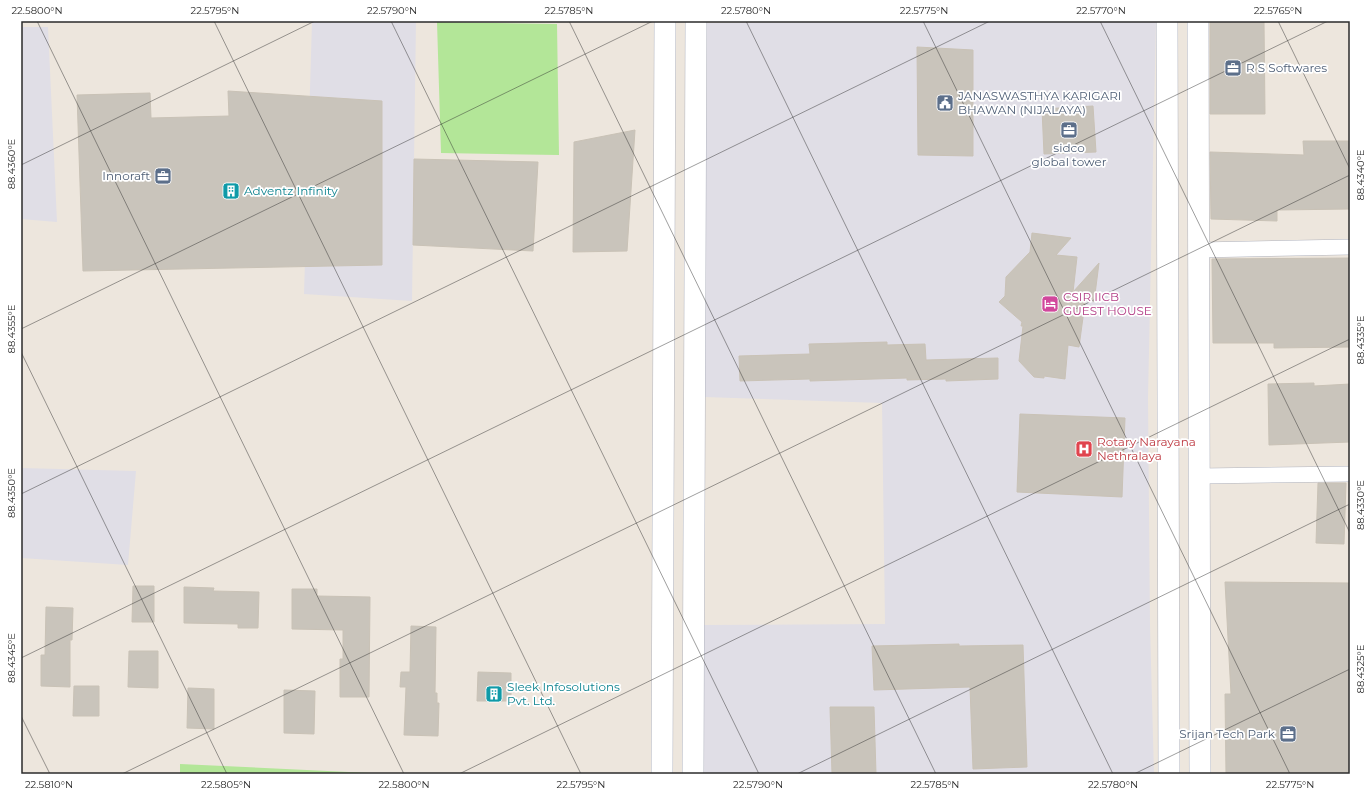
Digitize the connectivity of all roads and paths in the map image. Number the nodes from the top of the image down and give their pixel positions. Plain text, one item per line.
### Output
1 (665, 21) edge
2 (696, 21) edge
3 (1166, 21) edge
4 (1198, 21) edge
5 (1350, 247) edge
6 (1199, 250) junction
7 (1350, 474) edge
8 (1200, 476) junction
9 (1168, 536) junction
10 (1200, 539) junction
11 (662, 774) edge
12 (693, 774) edge
13 (1169, 774) edge
14 (1200, 774) edge

1 - 11 street
2 - 12 street
3 - 9 street
4 - 6 street
5 - 6 street
6 - 8 street
7 - 8 street
8 - 10 street
9 - 10 street
9 - 13 street
10 - 14 street

